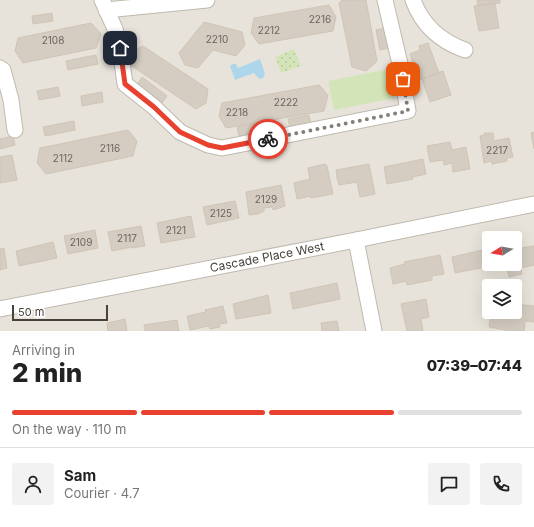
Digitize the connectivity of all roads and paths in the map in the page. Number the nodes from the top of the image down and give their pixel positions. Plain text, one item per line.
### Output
1 (207, 0) edge
2 (385, 0) edge
3 (413, 0) edge
4 (104, 5) edge
5 (465, 50) dead end
6 (0, 68) edge
7 (15, 130) dead end
8 (534, 204) edge
9 (356, 240) junction
10 (0, 308) edge
11 (374, 331) edge

1 - 4 street
2 - 4 street
3 - 5 street
6 - 7 street
8 - 9 street, Cascade Place West
9 - 10 street, Cascade Place West
9 - 11 street

